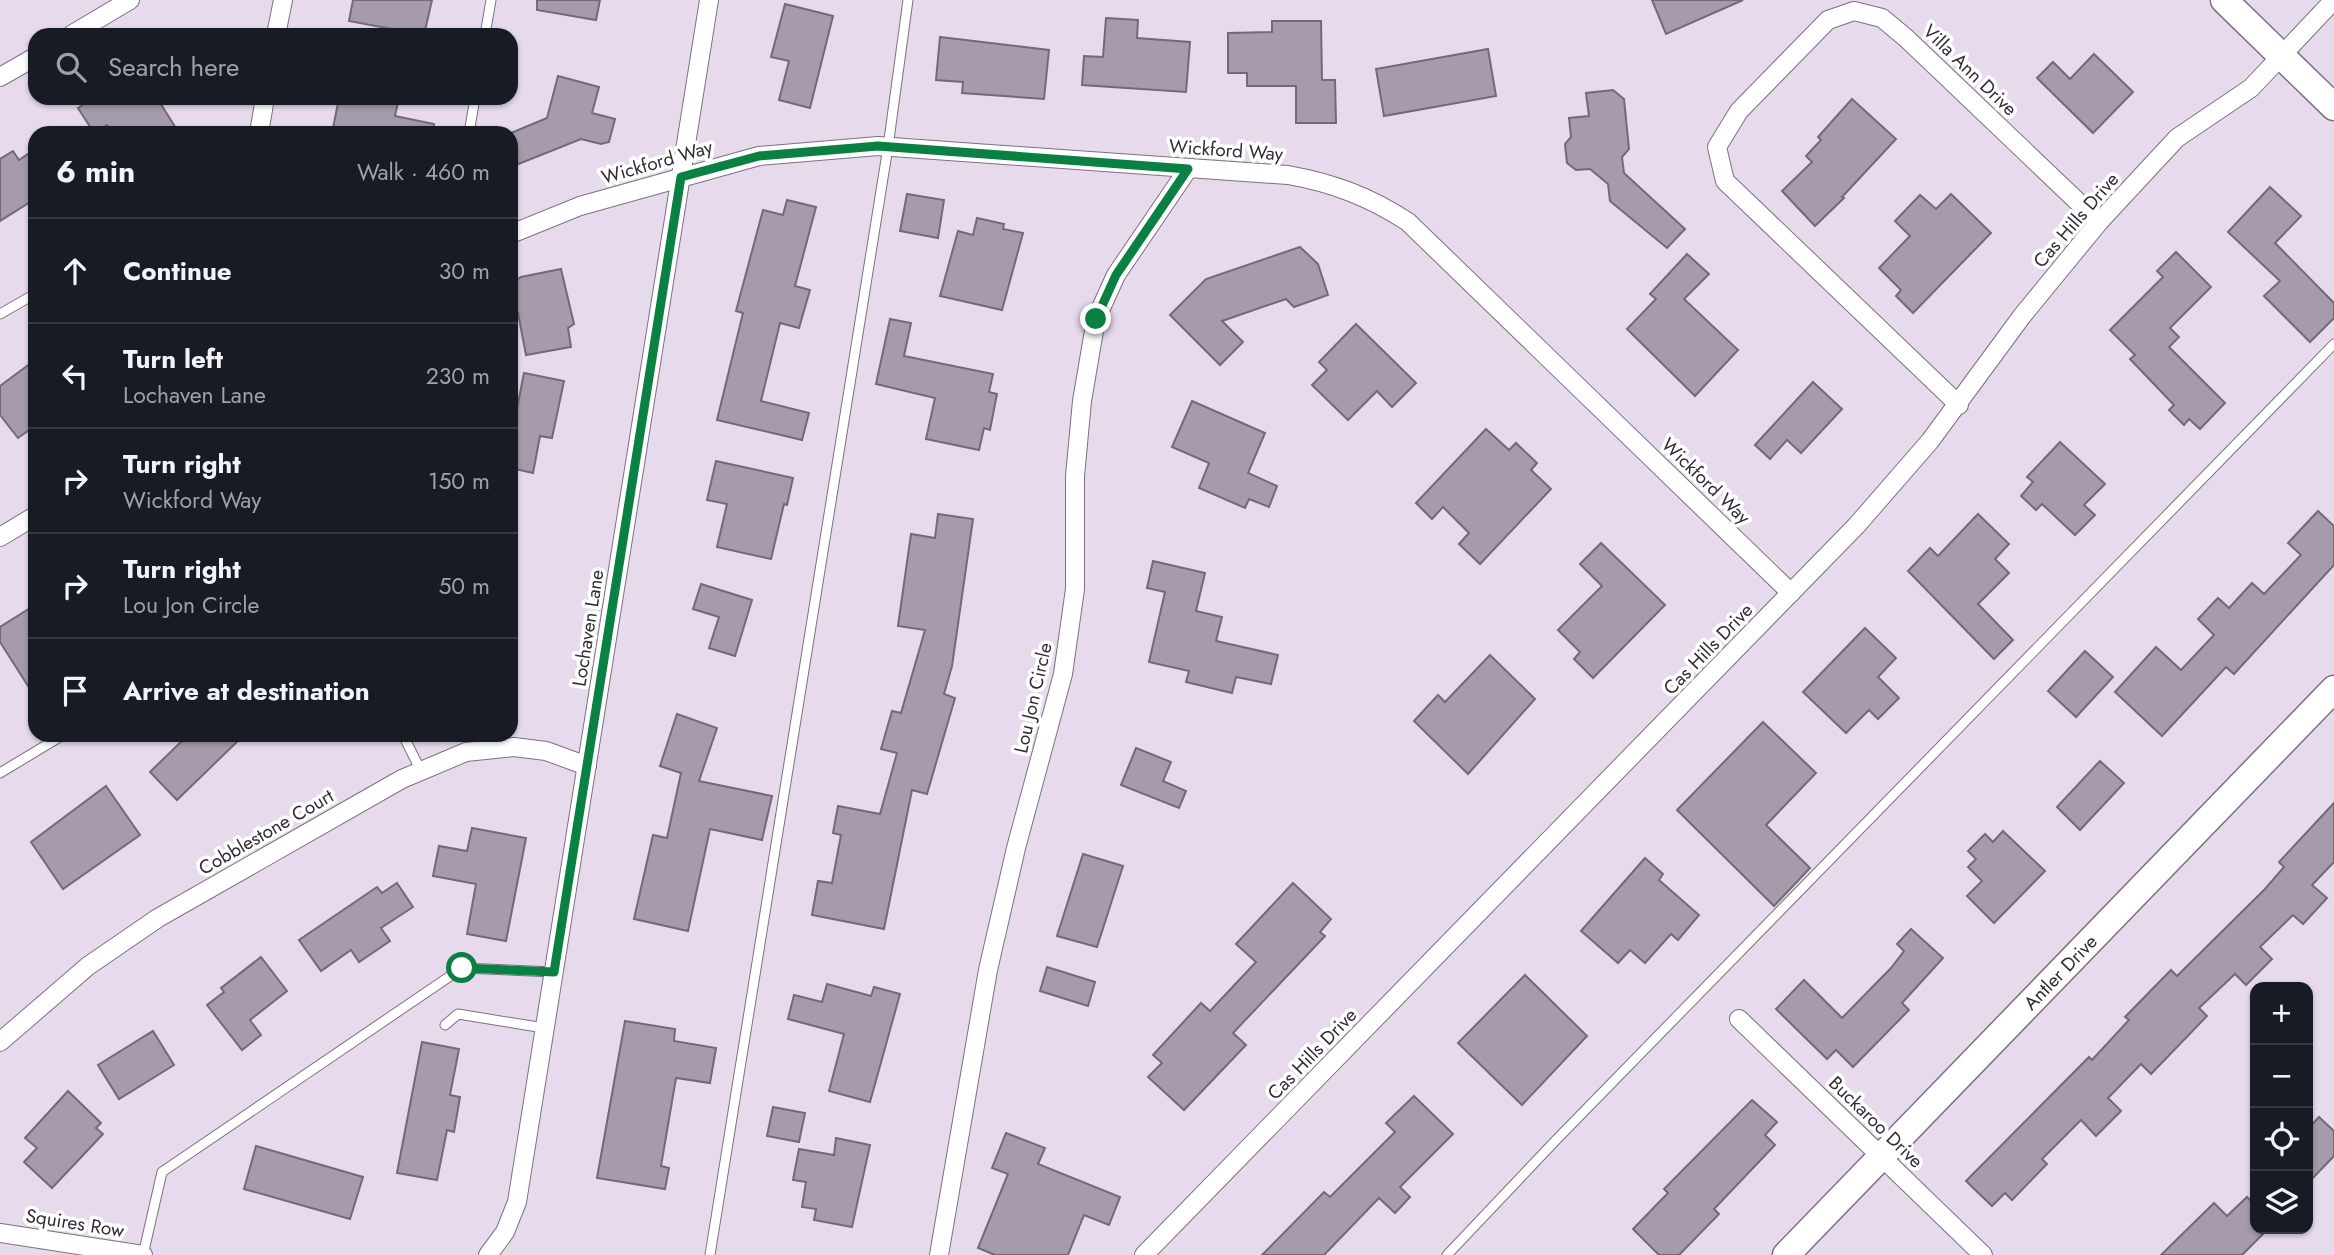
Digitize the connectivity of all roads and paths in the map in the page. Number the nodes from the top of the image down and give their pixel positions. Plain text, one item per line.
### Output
1 (130, 0) edge
2 (283, 0) edge
3 (491, 0) edge
4 (709, 0) edge
5 (908, 0) edge
6 (2224, 0) edge
7 (2334, 0) edge
8 (83, 28) edge
9 (277, 28) edge
10 (486, 28) edge
11 (2280, 56) junction
12 (28, 61) edge
13 (0, 77) edge
14 (264, 105) edge
15 (474, 105) edge
16 (2334, 107) edge
17 (260, 126) edge
18 (471, 126) edge
19 (888, 147) junction
20 (1188, 169) junction
21 (681, 177) junction
22 (2099, 222) junction
23 (518, 230) edge
24 (28, 298) edge
25 (0, 314) edge
26 (2334, 344) edge
27 (1959, 405) junction
28 (28, 520) edge
29 (0, 537) edge
30 (1791, 593) junction
31 (2334, 689) edge
32 (51, 742) edge
33 (406, 742) edge
34 (587, 766) junction
35 (421, 771) junction
36 (0, 773) edge
37 (554, 972) junction
38 (1739, 1019) dead end
39 (445, 1025) dead end
40 (544, 1028) junction
41 (0, 1042) edge
42 (1881, 1156) junction
43 (0, 1233) edge
44 (143, 1255) edge
45 (488, 1255) edge
46 (710, 1255) edge
47 (939, 1255) edge
48 (1144, 1255) edge
49 (1447, 1255) edge
50 (1786, 1255) edge
51 (1983, 1255) edge

1 - 8 street
2 - 9 street
3 - 10 lane
4 - 21 street, Lochaven Lane
5 - 19 lane
6 - 11 street
7 - 11 street, Cas Hills Drive
11 - 16 street
11 - 22 street, Cas Hills Drive
12 - 13 street
14 - 17 street
15 - 18 lane
19 - 20 street, Wickford Way
19 - 21 street, Wickford Way
19 - 46 lane
20 - 30 street, Wickford Way
20 - 47 street, Lou Jon Circle
21 - 23 street, Wickford Way
21 - 34 street, Lochaven Lane
22 - 27 street, Cas Hills Drive
22 - 27 street, Villa Ann Drive
24 - 25 lane
26 - 49 lane
27 - 30 street, Cas Hills Drive
28 - 29 street
30 - 48 street, Cas Hills Drive
31 - 42 street, Antler Drive
32 - 36 lane
33 - 35 lane
34 - 35 street, Cobblestone Court
34 - 37 street, Lochaven Lane
35 - 41 street, Cobblestone Court
37 - 40 street, Lochaven Lane
37 - 44 lane
38 - 42 street, Buckaroo Drive
39 - 40 lane
40 - 45 street, Lochaven Lane
42 - 50 street, Antler Drive
42 - 51 street, Buckaroo Drive
43 - 44 street, Squires Row

